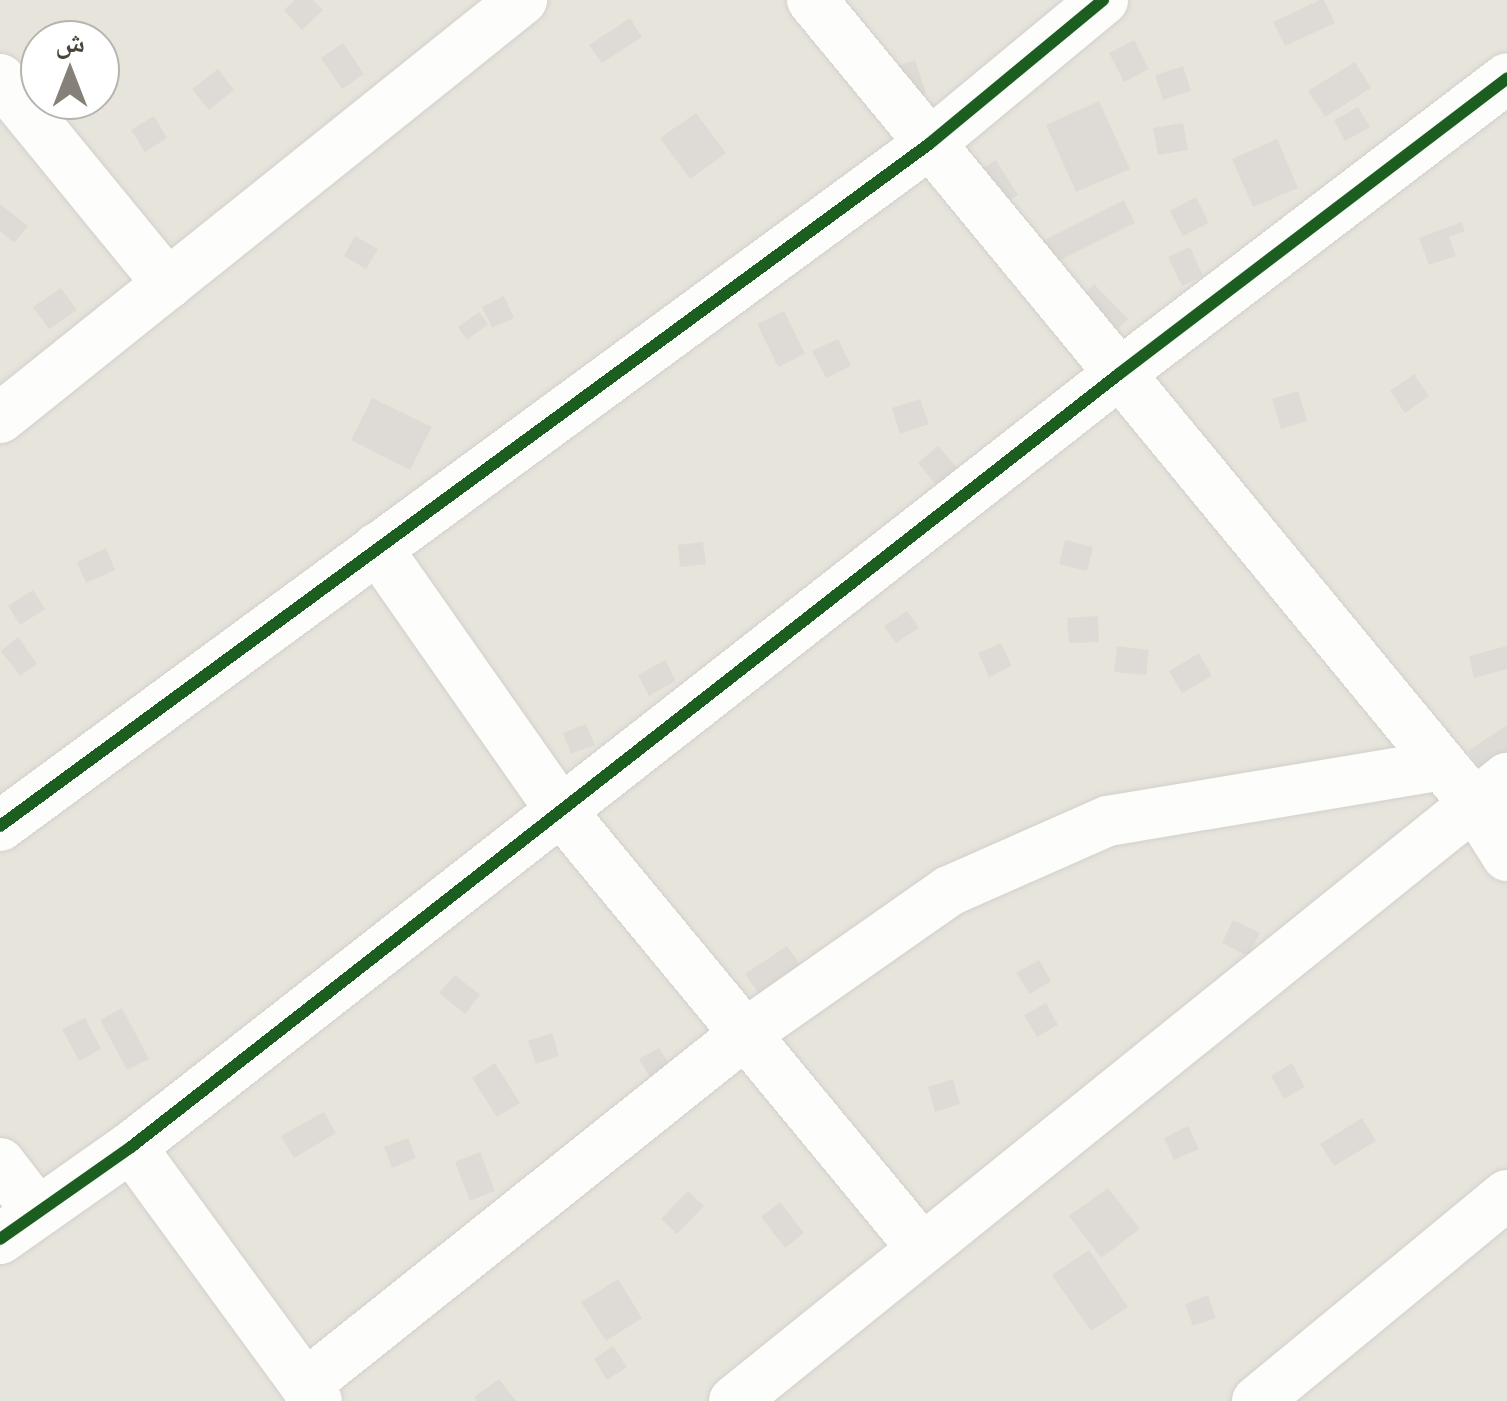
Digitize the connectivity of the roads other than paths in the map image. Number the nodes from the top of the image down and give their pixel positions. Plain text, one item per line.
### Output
1 (522, 0) edge
2 (812, 0) edge
3 (1103, 0) edge
4 (1507, 78) edge
5 (0, 79) edge
6 (929, 144) junction
7 (168, 284) junction
8 (1119, 374) junction
9 (0, 418) edge
10 (377, 548) junction
11 (1474, 781) edge
12 (561, 811) junction
13 (0, 826) edge
14 (1507, 856) edge
15 (745, 1034) junction
16 (131, 1148) junction
17 (0, 1163) edge
18 (1507, 1195) edge
19 (19, 1225) edge
20 (922, 1248) junction
21 (311, 1393) edge
22 (734, 1401) edge
23 (1257, 1401) edge

1 - 7 street
2 - 6 street
3 - 6 street
4 - 8 street
5 - 7 street
6 - 8 street
6 - 10 street
7 - 9 street
8 - 11 street
8 - 12 street
10 - 12 street
10 - 13 street
11 - 14 street
11 - 15 street
11 - 20 street
12 - 15 street
12 - 16 street
15 - 20 street
15 - 21 street
16 - 19 street
16 - 21 street
17 - 19 street
18 - 23 street
20 - 22 street

